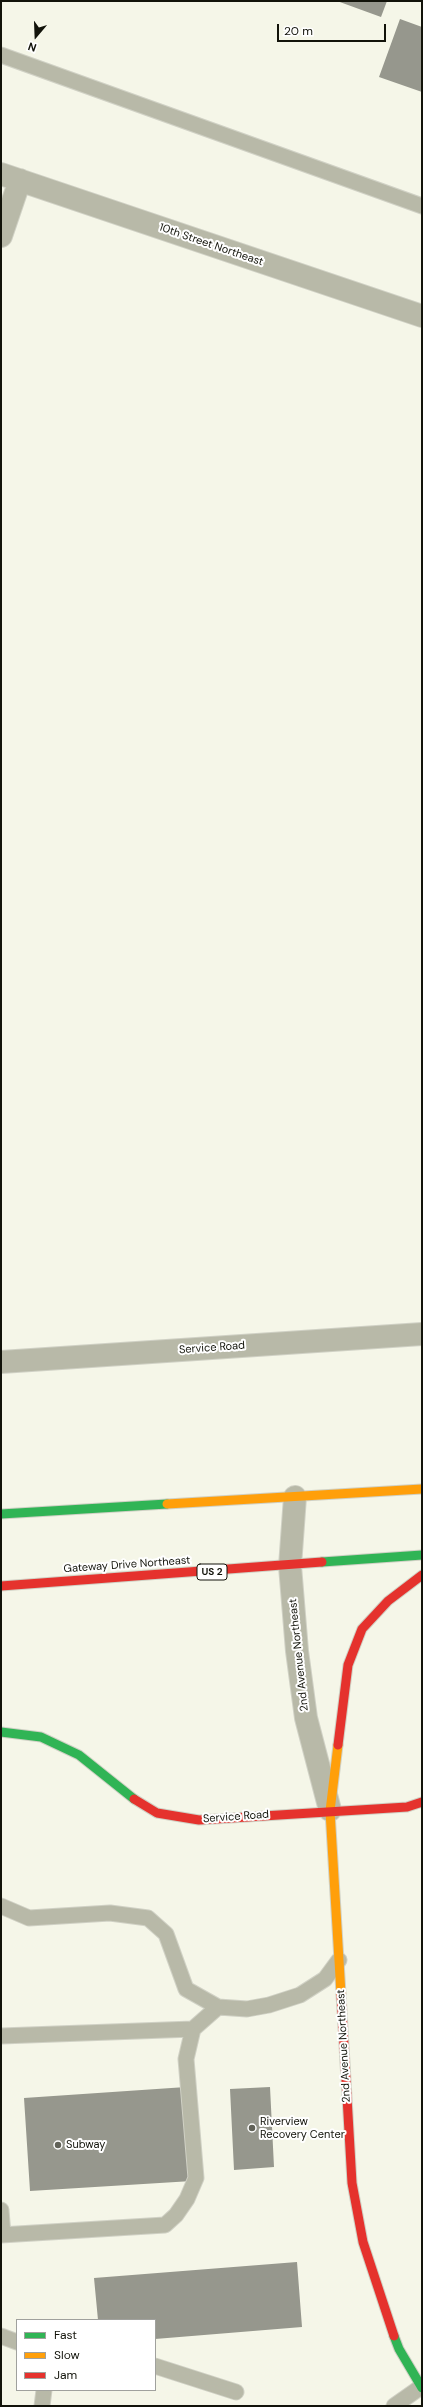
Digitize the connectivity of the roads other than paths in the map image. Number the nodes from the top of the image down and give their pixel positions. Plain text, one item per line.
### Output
1 (1, 55) edge
2 (10, 177) edge
3 (422, 206) edge
4 (1, 236) edge
5 (422, 316) edge
6 (422, 1334) edge
7 (1, 1362) edge
8 (422, 1489) edge
9 (295, 1497) junction
10 (1, 1514) edge
11 (422, 1556) edge
12 (290, 1566) junction
13 (422, 1575) edge
14 (1, 1586) edge
15 (1, 1732) edge
16 (422, 1802) edge
17 (330, 1811) junction
18 (1, 1906) edge
19 (339, 1960) junction
20 (218, 2007) junction
21 (193, 2029) junction
22 (1, 2036) edge
23 (1, 2210) edge
24 (2, 2235) edge
25 (1, 2336) edge
26 (16, 2342) edge
27 (156, 2366) edge
28 (422, 2387) edge
29 (44, 2391) edge
30 (236, 2392) dead end
31 (42, 2406) edge
32 (394, 2406) edge

1 - 3 lane
2 - 4 street
2 - 5 street, 10th Street Northeast
6 - 7 street, Service Road
8 - 9 main road
9 - 10 main road
9 - 12 street, 2nd Avenue Northeast
11 - 12 main road, Gateway Drive Northeast / US 2
12 - 14 main road, Gateway Drive Northeast / US 2
12 - 17 street, 2nd Avenue Northeast
13 - 17 main road, 2nd Avenue Northeast
15 - 17 main road, Service Road
16 - 17 main road, Service Road
17 - 19 main road, 2nd Avenue Northeast
18 - 20 lane
19 - 20 lane
19 - 28 main road, 2nd Avenue Northeast
20 - 21 lane
21 - 22 lane
21 - 24 lane
23 - 24 lane
25 - 26 lane
27 - 30 lane
28 - 32 lane
29 - 31 lane

